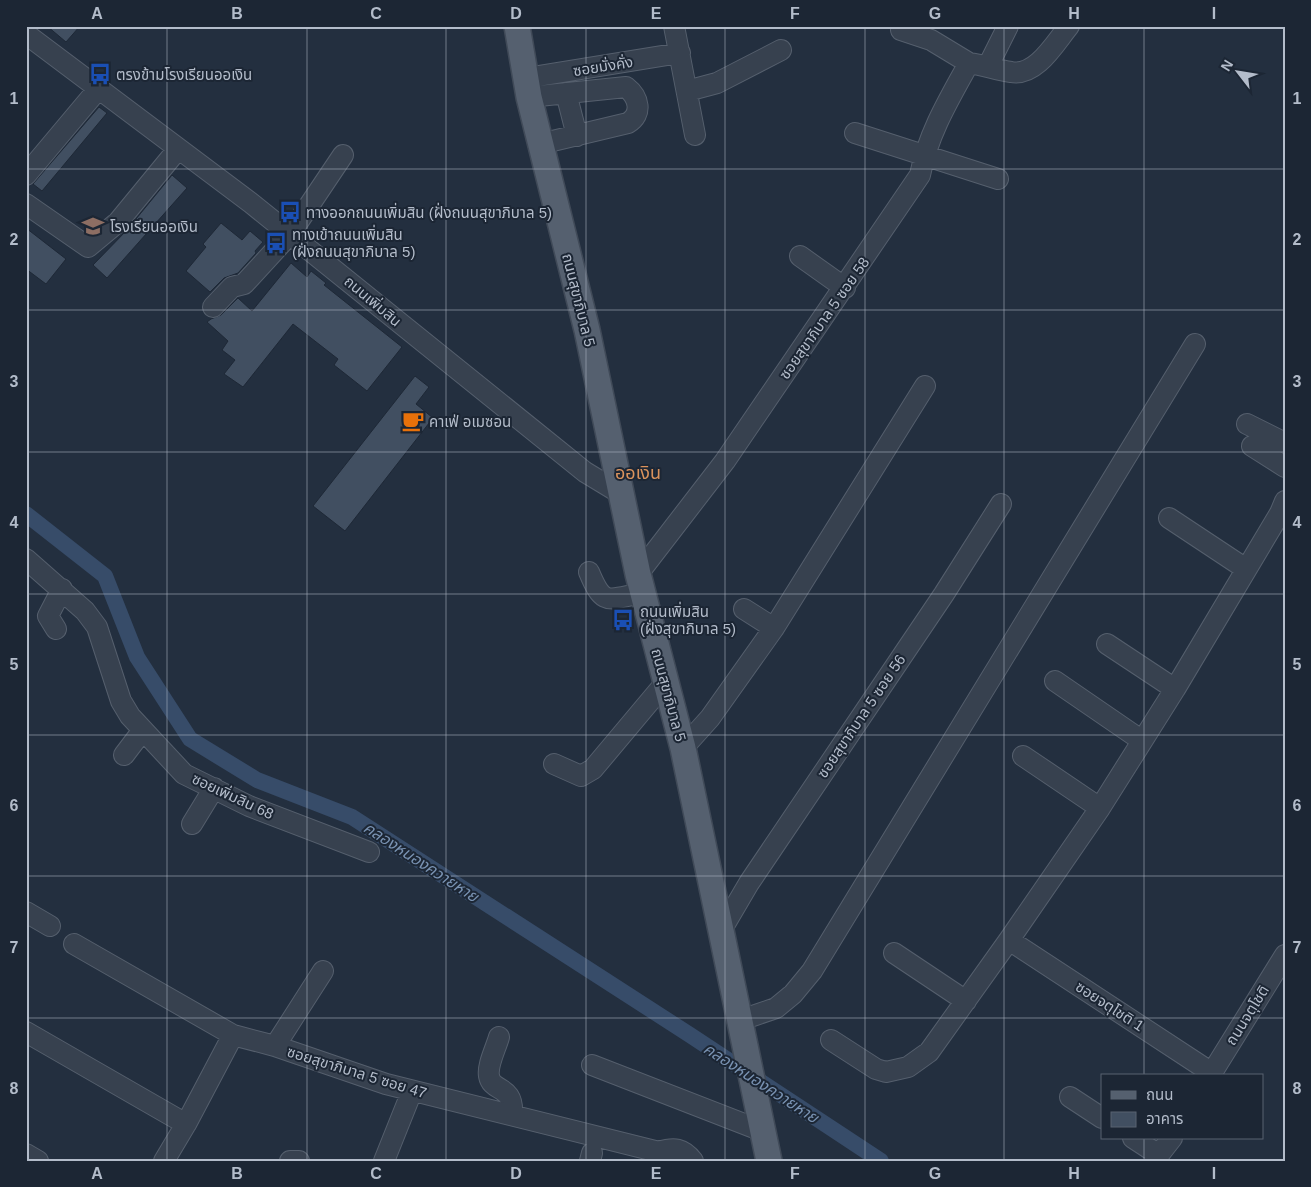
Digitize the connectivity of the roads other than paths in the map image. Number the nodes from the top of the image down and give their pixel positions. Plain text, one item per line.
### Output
1 (516, 26) edge
2 (674, 26) edge
3 (1008, 26) edge
4 (1069, 26) edge
5 (901, 30) dead end
6 (26, 34) edge
7 (781, 50) dead end
8 (680, 53) junction
9 (979, 64) junction
10 (527, 87) junction
11 (99, 88) junction
12 (687, 91) junction
13 (566, 93) junction
14 (854, 133) dead end
15 (695, 135) dead end
16 (577, 136) junction
17 (540, 144) junction
18 (178, 149) junction
19 (343, 155) dead end
20 (924, 155) junction
21 (26, 175) edge
22 (998, 179) dead end
23 (26, 204) edge
24 (290, 234) junction
25 (800, 256) dead end
26 (845, 288) junction
27 (213, 307) dead end
28 (1195, 344) dead end
29 (925, 386) dead end
30 (1248, 424) dead end
31 (1285, 443) edge
32 (1252, 446) dead end
33 (1285, 468) edge
34 (623, 495) junction
35 (1285, 502) edge
36 (1001, 504) dead end
37 (1169, 518) dead end
38 (26, 559) edge
39 (1246, 569) junction
40 (589, 572) dead end
41 (641, 584) junction
42 (62, 589) junction
43 (744, 609) dead end
44 (774, 628) junction
45 (56, 629) dead end
46 (1107, 644) dead end
47 (1055, 681) dead end
48 (666, 682) junction
49 (1174, 689) junction
50 (143, 730) junction
51 (1141, 740) junction
52 (683, 748) junction
53 (124, 755) dead end
54 (1023, 756) dead end
55 (554, 764) dead end
56 (214, 788) junction
57 (1100, 808) junction
58 (192, 824) dead end
59 (369, 852) dead end
60 (26, 912) edge
61 (50, 926) dead end
62 (722, 929) junction
63 (1009, 940) junction
64 (74, 944) dead end
65 (894, 953) dead end
66 (1285, 955) edge
67 (323, 970) dead end
68 (966, 1001) junction
69 (741, 1020) junction
70 (26, 1032) edge
71 (232, 1035) junction
72 (499, 1038) dead end
73 (831, 1040) dead end
74 (275, 1046) junction
75 (592, 1065) dead end
76 (1211, 1074) edge
77 (412, 1091) junction
78 (1070, 1097) dead end
79 (512, 1114) junction
80 (1101, 1117) edge
81 (186, 1124) junction
82 (762, 1131) junction
83 (1135, 1140) edge
84 (1170, 1140) edge
85 (26, 1154) edge
86 (663, 1157) edge
87 (1157, 1158) edge
88 (38, 1161) edge
89 (164, 1161) edge
90 (290, 1161) edge
91 (299, 1161) edge
92 (384, 1161) edge
93 (693, 1161) edge
94 (770, 1161) edge

1 - 10 main road, ถนนสุขาภิบาล 5
2 - 8 street
3 - 9 street, ซอยสุขาภิบาล 5 ซอย 58
4 - 9 street
5 - 9 street
6 - 11 street, ถนนเพิ่มสิน
7 - 12 street
8 - 10 street, ซอยมั่งคั่ง
8 - 12 street
9 - 20 street, ซอยสุขาภิบาล 5 ซอย 58
10 - 13 street
10 - 17 main road, ถนนสุขาภิบาล 5
11 - 18 street, ถนนเพิ่มสิน
11 - 21 street
12 - 15 street
13 - 16 street
13 - 16 street
14 - 20 street
16 - 17 street
17 - 34 main road, ถนนสุขาภิบาล 5
18 - 23 street
18 - 24 street, ถนนเพิ่มสิน
19 - 24 street
20 - 22 street
20 - 26 street, ซอยสุขาภิบาล 5 ซอย 58
24 - 27 street
24 - 34 street, ถนนเพิ่มสิน
25 - 26 street
26 - 41 street, ซอยสุขาภิบาล 5 ซอย 58
28 - 69 street
29 - 44 street
30 - 31 street
32 - 33 street
34 - 41 main road, ถนนสุขาภิบาล 5
35 - 39 street
36 - 62 street, ซอยสุขาภิบาล 5 ซอย 56
37 - 39 street
38 - 42 street, ซอยเพิ่มสิน 68
39 - 49 street
40 - 41 street
41 - 48 main road, ถนนสุขาภิบาล 5
42 - 45 street
42 - 50 street, ซอยเพิ่มสิน 68
43 - 44 street
44 - 52 street
46 - 49 street
47 - 51 street
48 - 52 main road, ถนนสุขาภิบาล 5
48 - 55 street
49 - 51 street
50 - 53 street
50 - 56 street, ซอยเพิ่มสิน 68
51 - 57 street
52 - 62 main road, ถนนสุขาภิบาล 5
54 - 57 street
56 - 58 street
56 - 59 street, ซอยเพิ่มสิน 68
57 - 63 street
60 - 61 street
62 - 69 main road, ถนนสุขาภิบาล 5
63 - 68 street
63 - 76 street, ซอยจตุโชติ 1
64 - 71 street, ซอยสุขาภิบาล 5 ซอย 47
65 - 68 street
66 - 76 street, ถนนจตุโชติ
67 - 74 street
68 - 73 street
69 - 82 main road, ถนนสุขาภิบาล 5
70 - 81 street
71 - 74 street, ซอยสุขาภิบาล 5 ซอย 47
71 - 81 street
72 - 79 street
74 - 77 street, ซอยสุขาภิบาล 5 ซอย 47
75 - 82 street
77 - 79 street, ซอยสุขาภิบาล 5 ซอย 47
77 - 92 street
78 - 80 street
79 - 86 street, ซอยสุขาภิบาล 5 ซอย 47
81 - 89 street
82 - 94 main road, ถนนสุขาภิบาล 5
83 - 87 street
84 - 87 street
85 - 88 street
86 - 93 street, ซอยสุขาภิบาล 5 ซอย 47
90 - 91 street

